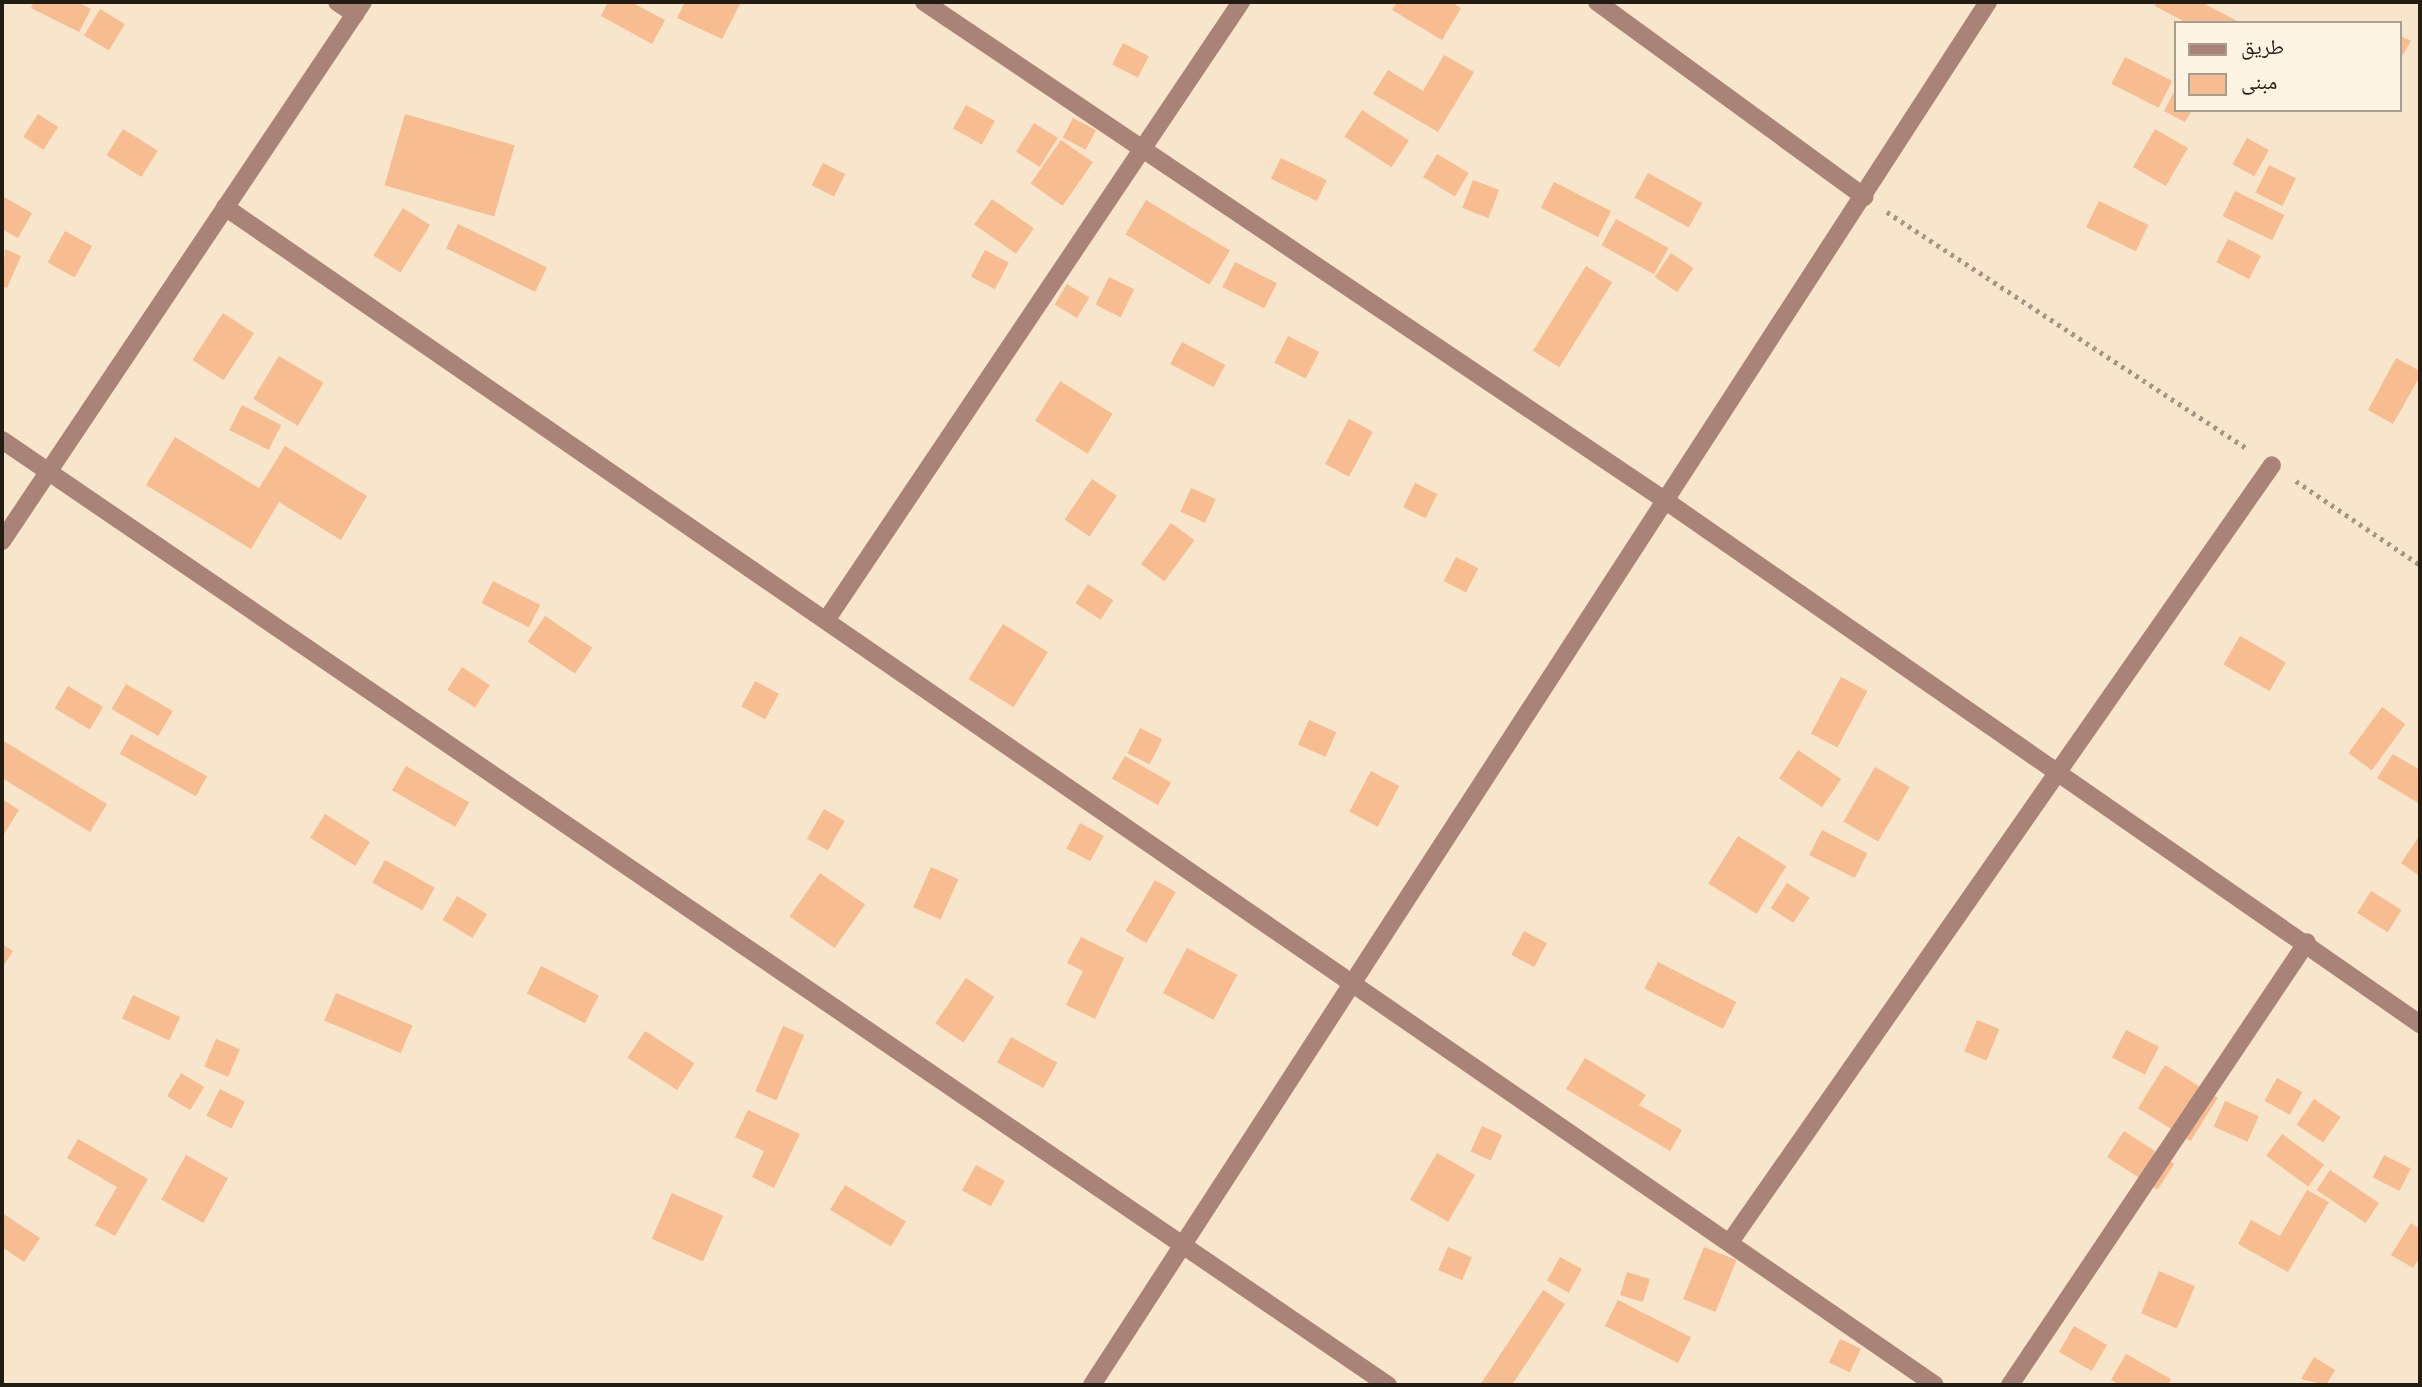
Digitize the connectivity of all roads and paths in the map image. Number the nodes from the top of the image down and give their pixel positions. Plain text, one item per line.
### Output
1 (337, 2) edge
2 (924, 2) edge
3 (1241, 2) edge
4 (1597, 2) edge
5 (1988, 2) edge
6 (359, 8) edge
7 (1142, 149) junction
8 (1864, 197) junction
9 (225, 207) junction
10 (2, 440) edge
11 (2272, 465) junction
12 (48, 470) junction
13 (1666, 502) junction
14 (2, 541) edge
15 (2420, 565) edge
16 (827, 620) junction
17 (2059, 771) junction
18 (2308, 942) junction
19 (1354, 981) junction
20 (2420, 1024) edge
21 (1730, 1242) junction
22 (1182, 1243) junction
23 (1092, 1385) edge
24 (1388, 1385) edge
25 (1935, 1385) edge
26 (2010, 1385) edge

1 - 6 street
2 - 7 street
3 - 7 street
4 - 8 street
5 - 8 street
6 - 9 street
7 - 13 street
7 - 16 street
8 - 11 path
8 - 13 street
9 - 12 street
9 - 16 street
10 - 12 street
11 - 15 path
11 - 17 street
12 - 14 street
12 - 22 street
13 - 17 street
13 - 19 street
16 - 19 street
17 - 18 street
17 - 21 street
18 - 20 street
18 - 26 street
19 - 21 street
19 - 22 street
21 - 25 street
22 - 23 street
22 - 24 street

